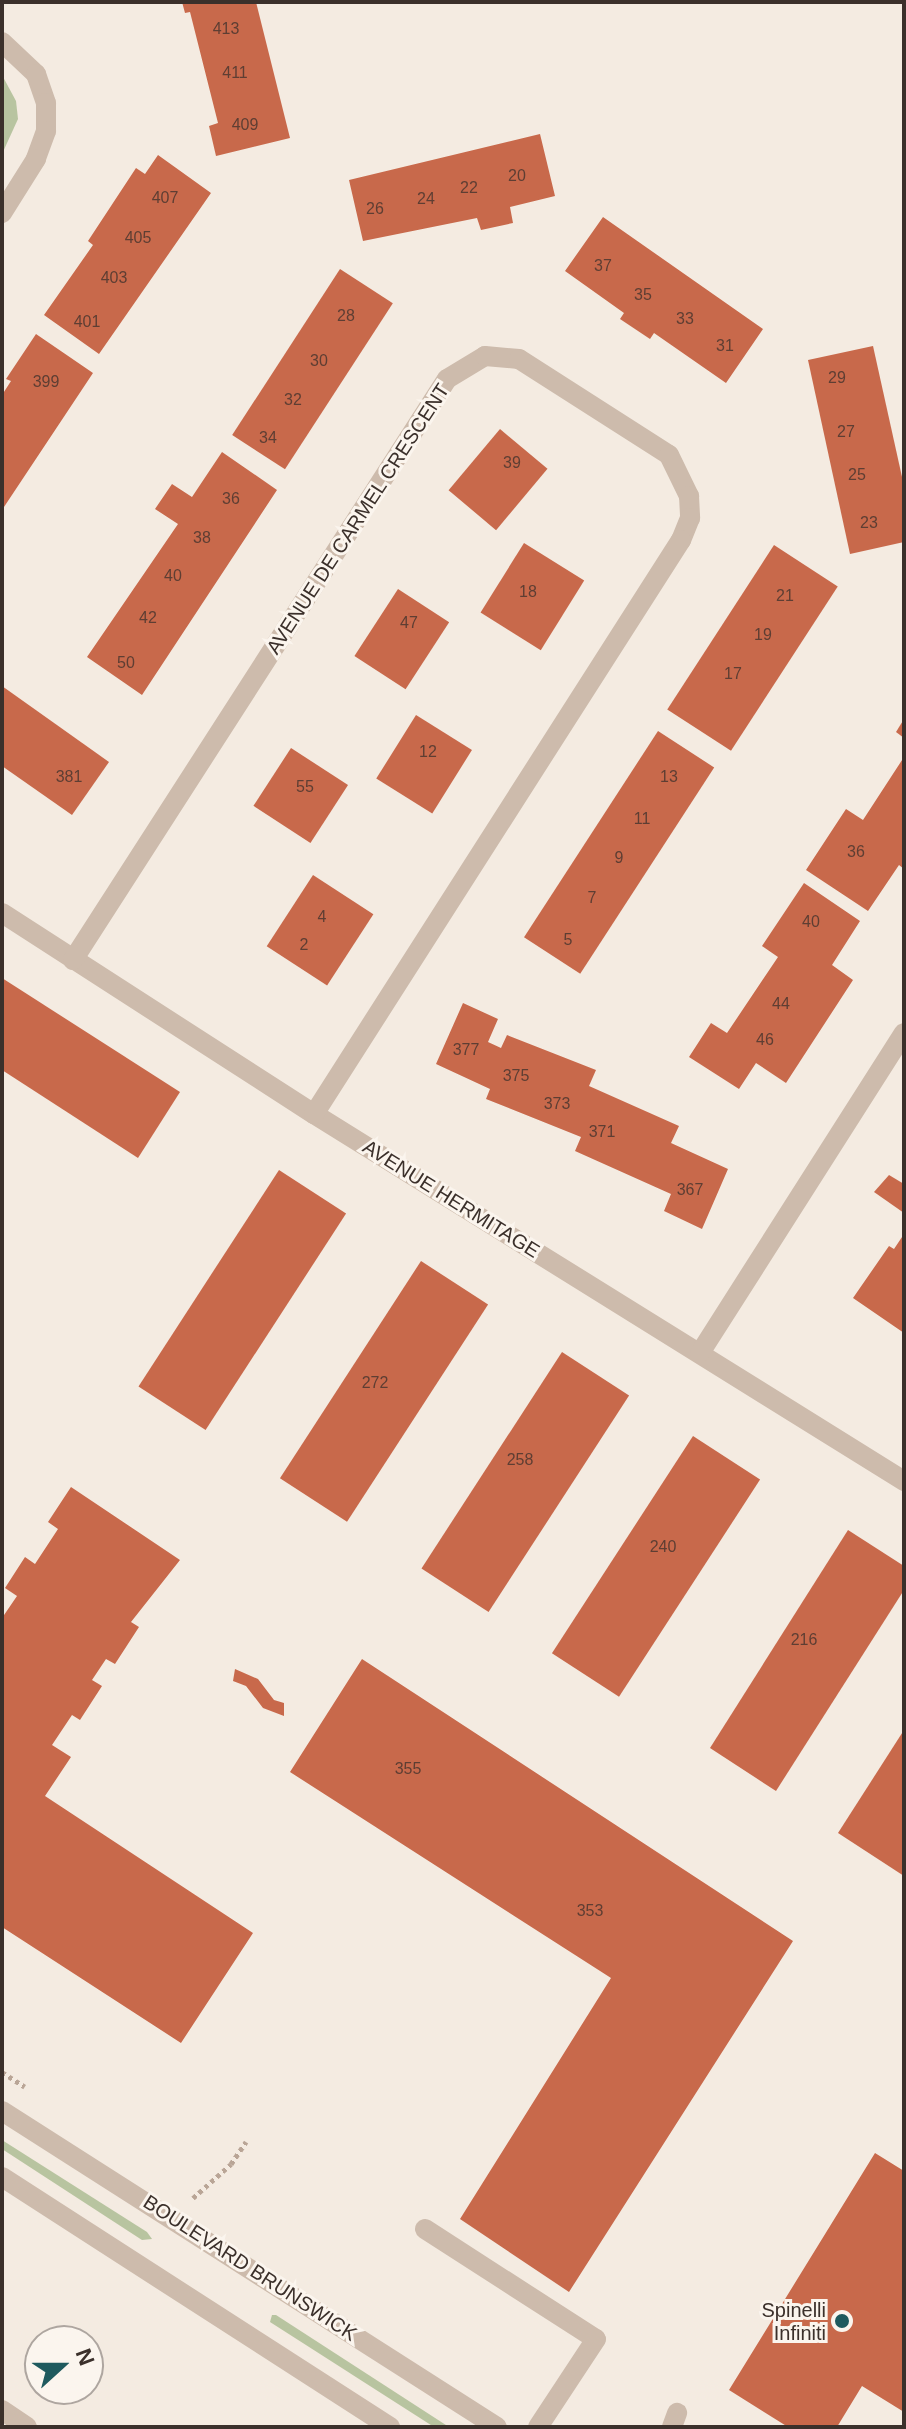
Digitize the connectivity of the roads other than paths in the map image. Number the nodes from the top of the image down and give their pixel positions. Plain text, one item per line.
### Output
1 (2, 42) edge
2 (2, 213) edge
3 (2, 913) edge
4 (73, 960) junction
5 (904, 1033) edge
6 (314, 1114) junction
7 (700, 1353) junction
8 (904, 1481) edge
9 (2, 2111) edge
10 (2, 2177) edge
11 (425, 2229) dead end
12 (2, 2410) edge
13 (27, 2427) edge
14 (390, 2427) edge
15 (497, 2427) edge
16 (538, 2427) edge

1 - 2 street
3 - 4 street, AVENUE HERMITAGE
4 - 6 street, AVENUE HERMITAGE
4 - 6 street, AVENUE DE CARMEL CRESCENT
5 - 7 street
6 - 7 street, AVENUE HERMITAGE
7 - 8 street, AVENUE HERMITAGE
9 - 15 street, BOULEVARD BRUNSWICK
10 - 14 street
11 - 16 street
12 - 13 street

